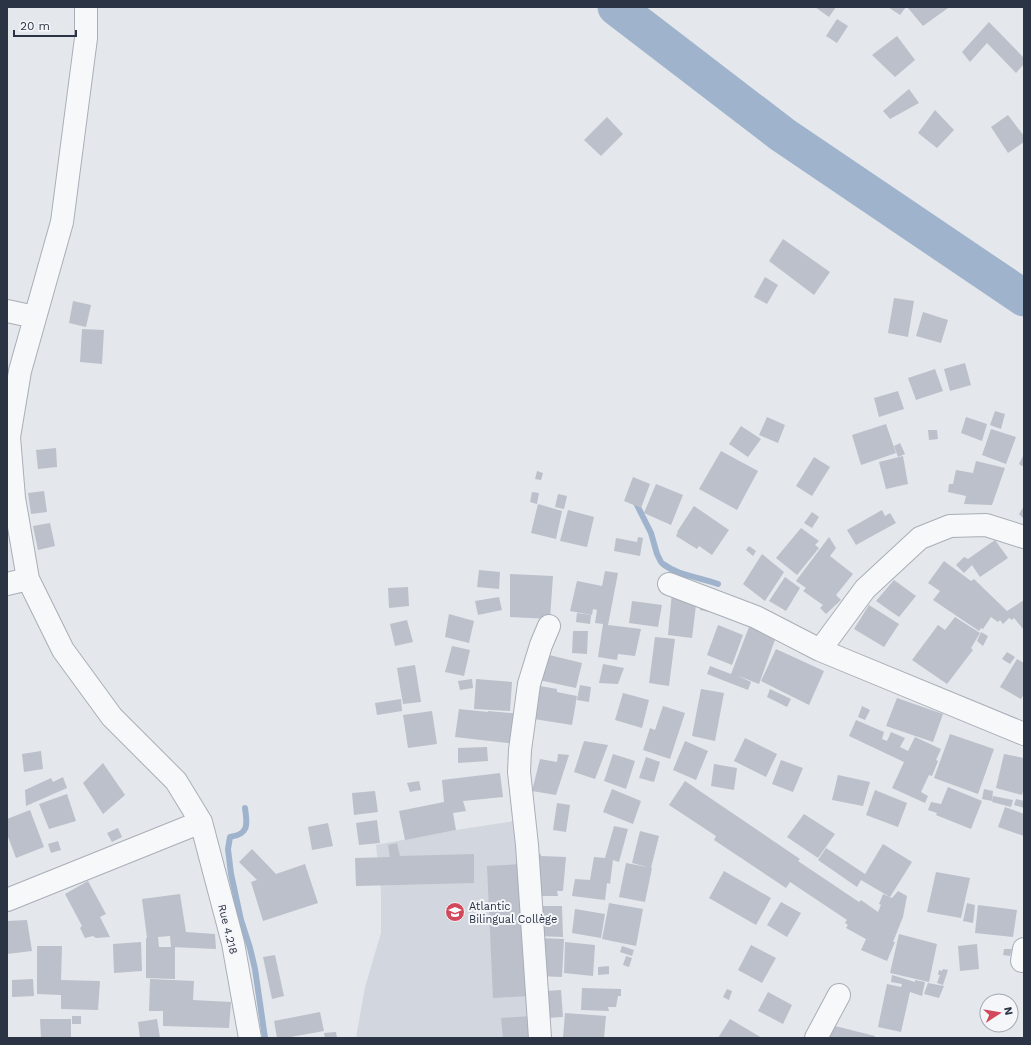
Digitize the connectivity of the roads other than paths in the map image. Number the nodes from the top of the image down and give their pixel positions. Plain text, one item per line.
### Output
1 (86, 7) edge
2 (7, 311) edge
3 (35, 316) junction
4 (1024, 537) edge
5 (28, 579) junction
6 (7, 584) edge
7 (669, 584) dead end
8 (549, 626) dead end
9 (820, 650) junction
10 (1024, 734) edge
11 (201, 822) junction
12 (7, 900) edge
13 (840, 995) dead end
14 (250, 1038) edge
15 (540, 1038) edge
16 (816, 1038) edge

1 - 3 street, Rue 4.218
2 - 3 street
3 - 5 street, Rue 4.218
4 - 9 street
5 - 6 street
5 - 11 street, Rue 4.218
7 - 9 street
8 - 15 street
9 - 10 street
11 - 12 street
11 - 14 street, Rue 4.218
13 - 16 street

